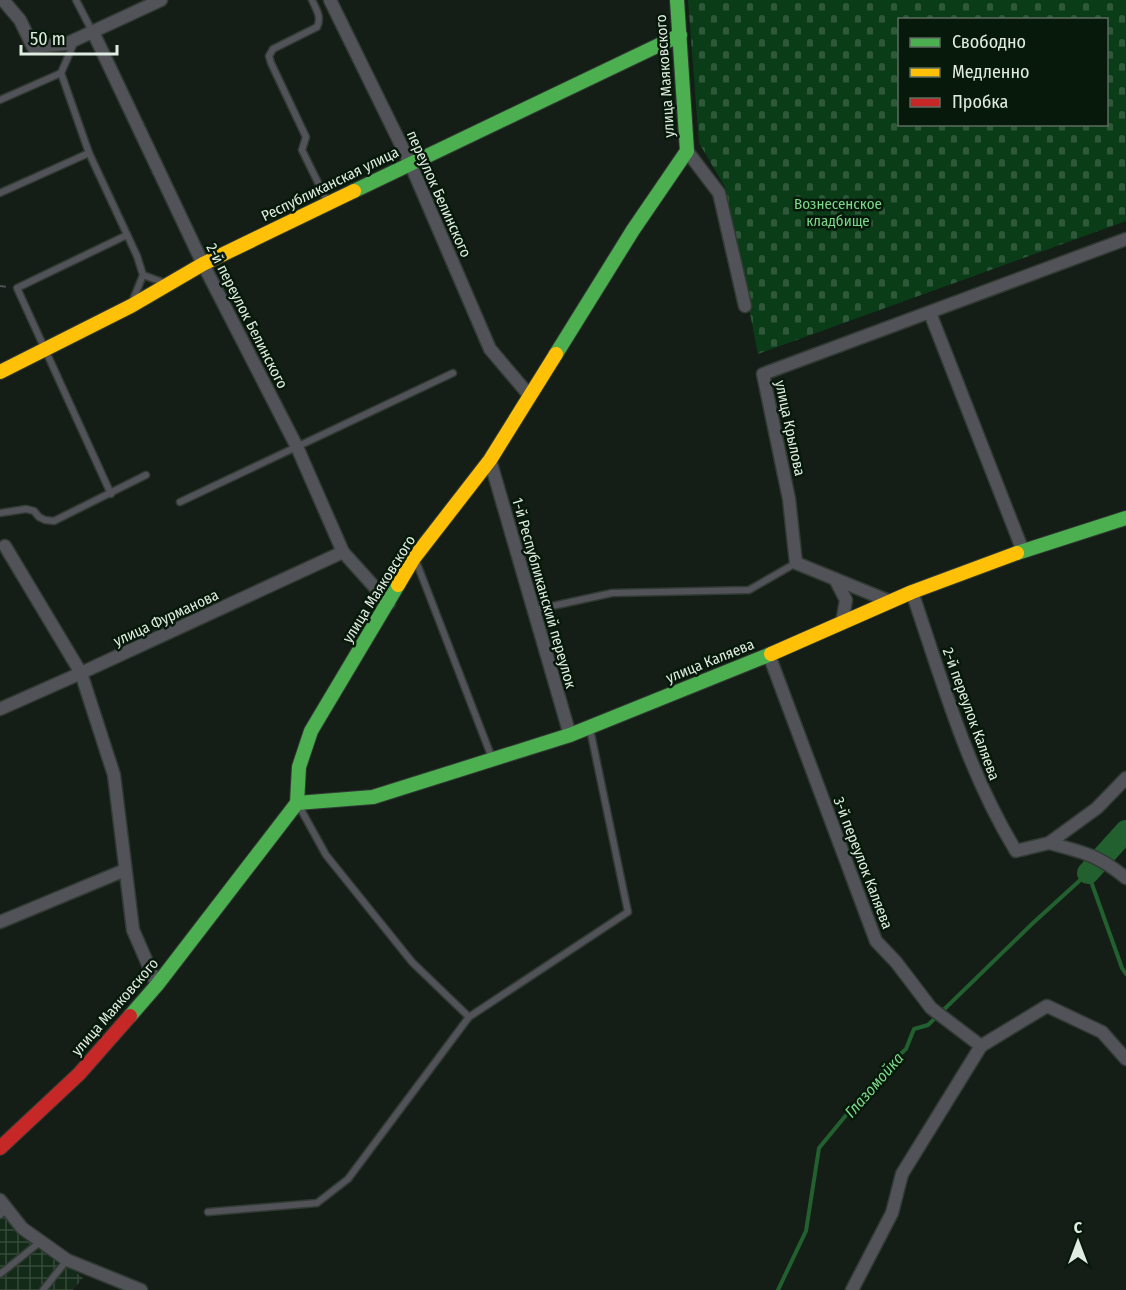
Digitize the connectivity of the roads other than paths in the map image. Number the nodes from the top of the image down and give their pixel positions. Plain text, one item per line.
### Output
1 (3, 0) edge
2 (76, 0) edge
3 (149, 0) edge
4 (161, 0) edge
5 (312, 0) edge
6 (330, 0) edge
7 (677, 0) edge
8 (135, 12) junction
9 (93, 32) junction
10 (680, 34) junction
11 (76, 40) junction
12 (61, 73) junction
13 (0, 100) edge
14 (687, 151) junction
15 (89, 153) junction
16 (410, 163) junction
17 (0, 193) edge
18 (328, 203) junction
19 (127, 236) junction
20 (1126, 240) edge
21 (203, 264) junction
22 (143, 275) junction
23 (170, 285) junction
24 (131, 306) junction
25 (745, 306) dead end
26 (930, 313) junction
27 (44, 350) junction
28 (0, 372) edge
29 (453, 373) dead end
30 (529, 395) junction
31 (297, 447) junction
32 (490, 460) junction
33 (146, 475) dead end
34 (111, 494) junction
35 (180, 502) dead end
36 (0, 513) edge
37 (1126, 518) edge
38 (5, 546) dead end
39 (1023, 551) junction
40 (343, 552) junction
41 (414, 558) junction
42 (796, 563) junction
43 (835, 579) junction
44 (912, 592) junction
45 (890, 601) junction
46 (389, 603) junction
47 (534, 610) junction
48 (842, 623) junction
49 (768, 656) junction
50 (81, 673) junction
51 (0, 708) edge
52 (590, 726) junction
53 (570, 735) junction
54 (492, 759) junction
55 (1126, 778) edge
56 (297, 803) junction
57 (1049, 843) junction
58 (125, 870) junction
59 (1126, 878) edge
60 (0, 922) edge
61 (157, 985) junction
62 (469, 1017) junction
63 (981, 1046) junction
64 (1126, 1059) edge
65 (0, 1146) edge
66 (2, 1208) edge
67 (208, 1212) dead end
68 (41, 1241) junction
69 (67, 1260) junction
70 (0, 1274) edge
71 (43, 1290) edge
72 (141, 1290) edge
73 (852, 1290) edge

1 - 11 street
2 - 9 lane
3 - 8 lane
4 - 8 street
5 - 18 lane
6 - 16 street, переулок Белинского
7 - 10 street, улица Маяковского
8 - 9 street
9 - 11 street
9 - 21 street, 2-й переулок Белинского
10 - 14 street, улица Маяковского
10 - 16 street, Республиканская улица
11 - 12 lane
12 - 13 lane
12 - 15 lane
14 - 25 street
14 - 30 street, улица Маяковского
15 - 17 lane
15 - 19 lane
16 - 18 street, Республиканская улица
16 - 30 street, переулок Белинского
18 - 21 street, Республиканская улица
19 - 22 lane
19 - 27 lane
20 - 26 street, улица Крылова
21 - 23 street, Республиканская улица
21 - 31 street, 2-й переулок Белинского
22 - 23 lane
22 - 24 lane
23 - 24 street, Республиканская улица
24 - 27 street, Республиканская улица
26 - 39 street
26 - 42 street, улица Крылова
27 - 28 street, Республиканская улица
27 - 34 lane
29 - 31 lane
30 - 32 street, улица Маяковского
31 - 35 lane
31 - 40 street, 2-й переулок Белинского
32 - 41 street, улица Маяковского
32 - 47 street, 1-й Республиканский переулок
33 - 34 lane
34 - 36 lane
37 - 39 street, улица Каляева
38 - 50 street
39 - 44 street, улица Каляева
40 - 46 street, 2-й переулок Белинского
40 - 50 street, улица Фурманова
41 - 46 street, улица Маяковского
41 - 54 lane
42 - 43 street
42 - 47 lane
43 - 45 street
43 - 48 street
44 - 45 street, улица Каляева
44 - 57 street, 2-й переулок Каляева
45 - 48 street, улица Каляева
46 - 56 street, улица Маяковского
47 - 53 street, 1-й Республиканский переулок
48 - 49 street, улица Каляева
49 - 52 street, улица Каляева
49 - 63 street, 3-й переулок Каляева
50 - 51 street, улица Фурманова
50 - 58 street
52 - 53 street, улица Каляева
52 - 62 lane
53 - 54 street, улица Каляева
54 - 56 street, улица Каляева
55 - 57 street, 2-й переулок Каляева
56 - 61 street, улица Маяковского
56 - 62 lane
57 - 59 street
58 - 60 street
58 - 61 street
61 - 65 street, улица Маяковского
62 - 67 lane
63 - 64 street
63 - 73 street
66 - 68 street
68 - 69 street
68 - 70 lane
69 - 71 lane
69 - 72 street

